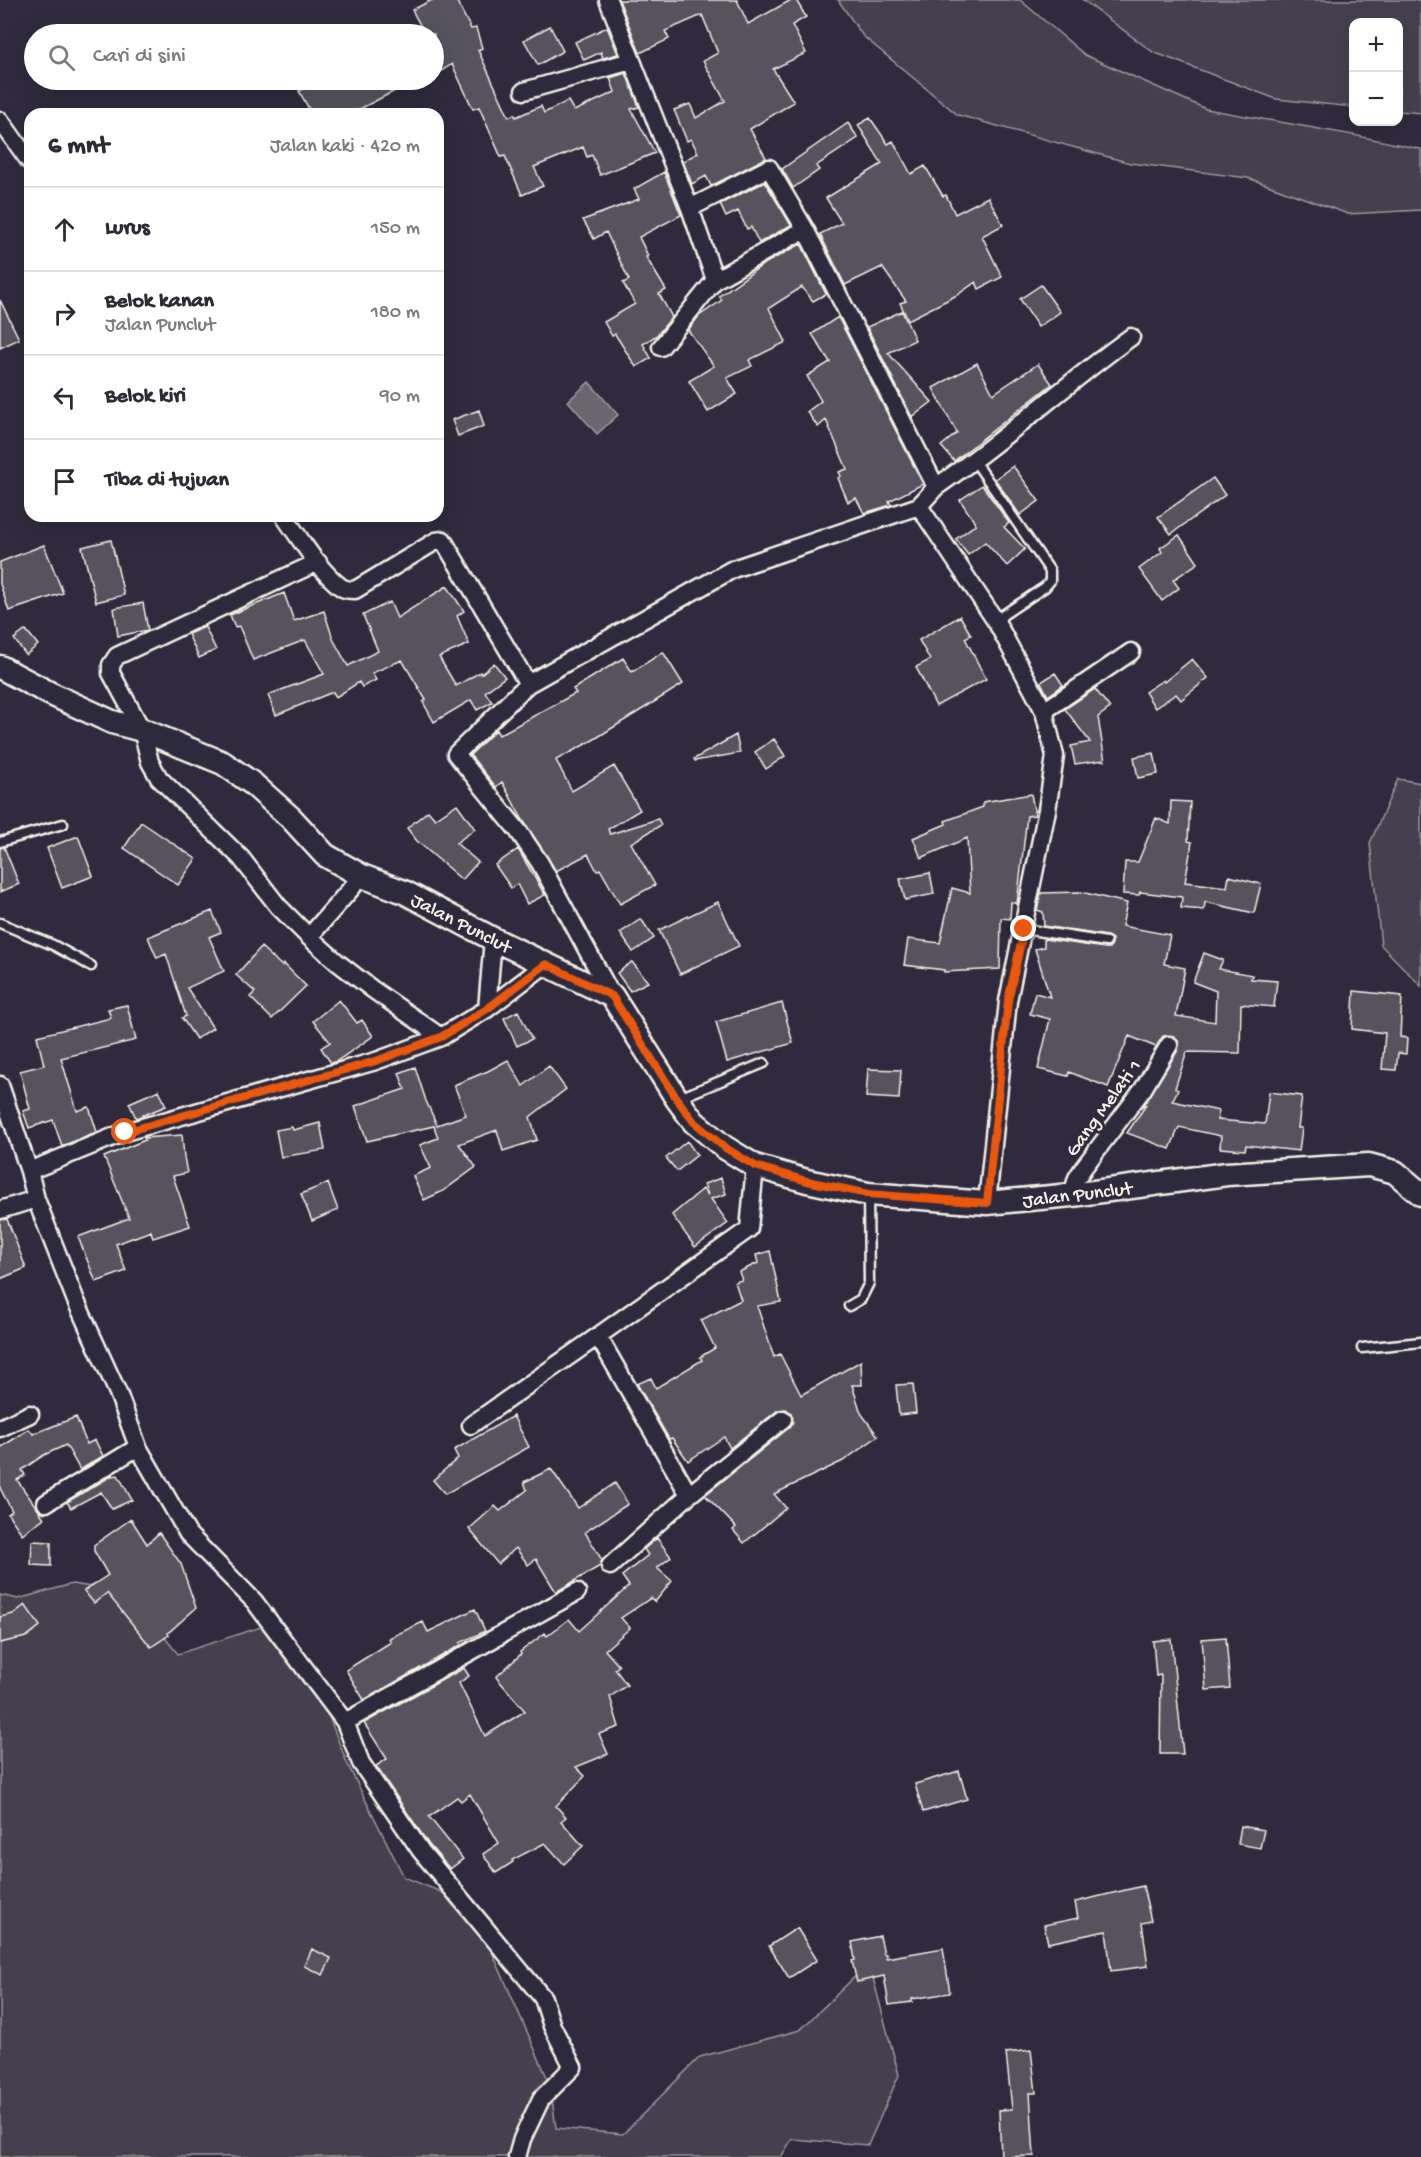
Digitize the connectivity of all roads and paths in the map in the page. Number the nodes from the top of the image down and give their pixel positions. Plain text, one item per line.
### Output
1 (608, 0) edge
2 (631, 61) junction
3 (524, 91) dead end
4 (0, 120) edge
5 (24, 154) edge
6 (690, 208) junction
7 (805, 229) junction
8 (715, 280) junction
9 (1131, 337) dead end
10 (661, 347) dead end
11 (974, 460) junction
12 (936, 487) junction
13 (919, 506) junction
14 (288, 522) edge
15 (318, 562) junction
16 (997, 623) junction
17 (1131, 652) dead end
18 (0, 667) edge
19 (528, 684) junction
20 (1044, 711) junction
21 (142, 730) junction
22 (63, 824) dead end
23 (0, 842) edge
24 (362, 876) junction
25 (0, 923) edge
26 (1024, 929) junction
27 (309, 937) junction
28 (493, 939) junction
29 (1106, 942) dead end
30 (546, 964) junction
31 (91, 966) dead end
32 (612, 996) junction
33 (487, 1009) junction
34 (441, 1037) junction
35 (1169, 1045) dead end
36 (764, 1063) dead end
37 (0, 1085) edge
38 (677, 1099) junction
39 (755, 1166) junction
40 (29, 1171) junction
41 (868, 1194) junction
42 (1421, 1194) edge
43 (1072, 1195) junction
44 (36, 1199) junction
45 (987, 1203) junction
46 (0, 1210) edge
47 (849, 1306) dead end
48 (598, 1336) junction
49 (1421, 1342) edge
50 (1362, 1348) dead end
51 (30, 1414) dead end
52 (783, 1419) dead end
53 (471, 1425) dead end
54 (0, 1428) edge
55 (138, 1447) junction
56 (690, 1495) junction
57 (46, 1503) dead end
58 (610, 1566) dead end
59 (577, 1592) dead end
60 (345, 1722) junction
61 (517, 2157) edge

1 - 2 street
2 - 3 street
2 - 6 street
4 - 5 street
6 - 7 street
6 - 8 street
7 - 8 street
7 - 12 street
8 - 10 street
9 - 11 street
11 - 12 street
11 - 16 lane
12 - 13 street
13 - 16 street
13 - 19 street
14 - 15 street
15 - 19 street
15 - 21 street
16 - 20 street
17 - 20 street
18 - 21 main road, Jalan Punclut
19 - 32 street
20 - 26 street
21 - 24 main road, Jalan Punclut
21 - 27 street
22 - 23 lane
24 - 27 street
24 - 28 main road, Jalan Punclut
25 - 31 lane
26 - 29 lane
26 - 45 street
27 - 34 street
28 - 30 main road, Jalan Punclut
28 - 33 street
30 - 32 main road, Jalan Punclut
30 - 33 street
32 - 38 main road, Jalan Punclut
33 - 34 street
34 - 40 street
35 - 43 street, Gang Melati 1
36 - 38 lane
37 - 40 street
38 - 39 main road, Jalan Punclut
39 - 41 main road, Jalan Punclut
39 - 48 street
40 - 44 street
41 - 45 main road, Jalan Punclut
41 - 47 lane
42 - 43 main road, Jalan Punclut
43 - 45 main road, Jalan Punclut
44 - 46 street
44 - 55 street
48 - 53 street
48 - 56 street
49 - 50 lane
51 - 54 street
52 - 56 street
55 - 57 street
55 - 60 street
56 - 58 street
59 - 60 street
60 - 61 street

